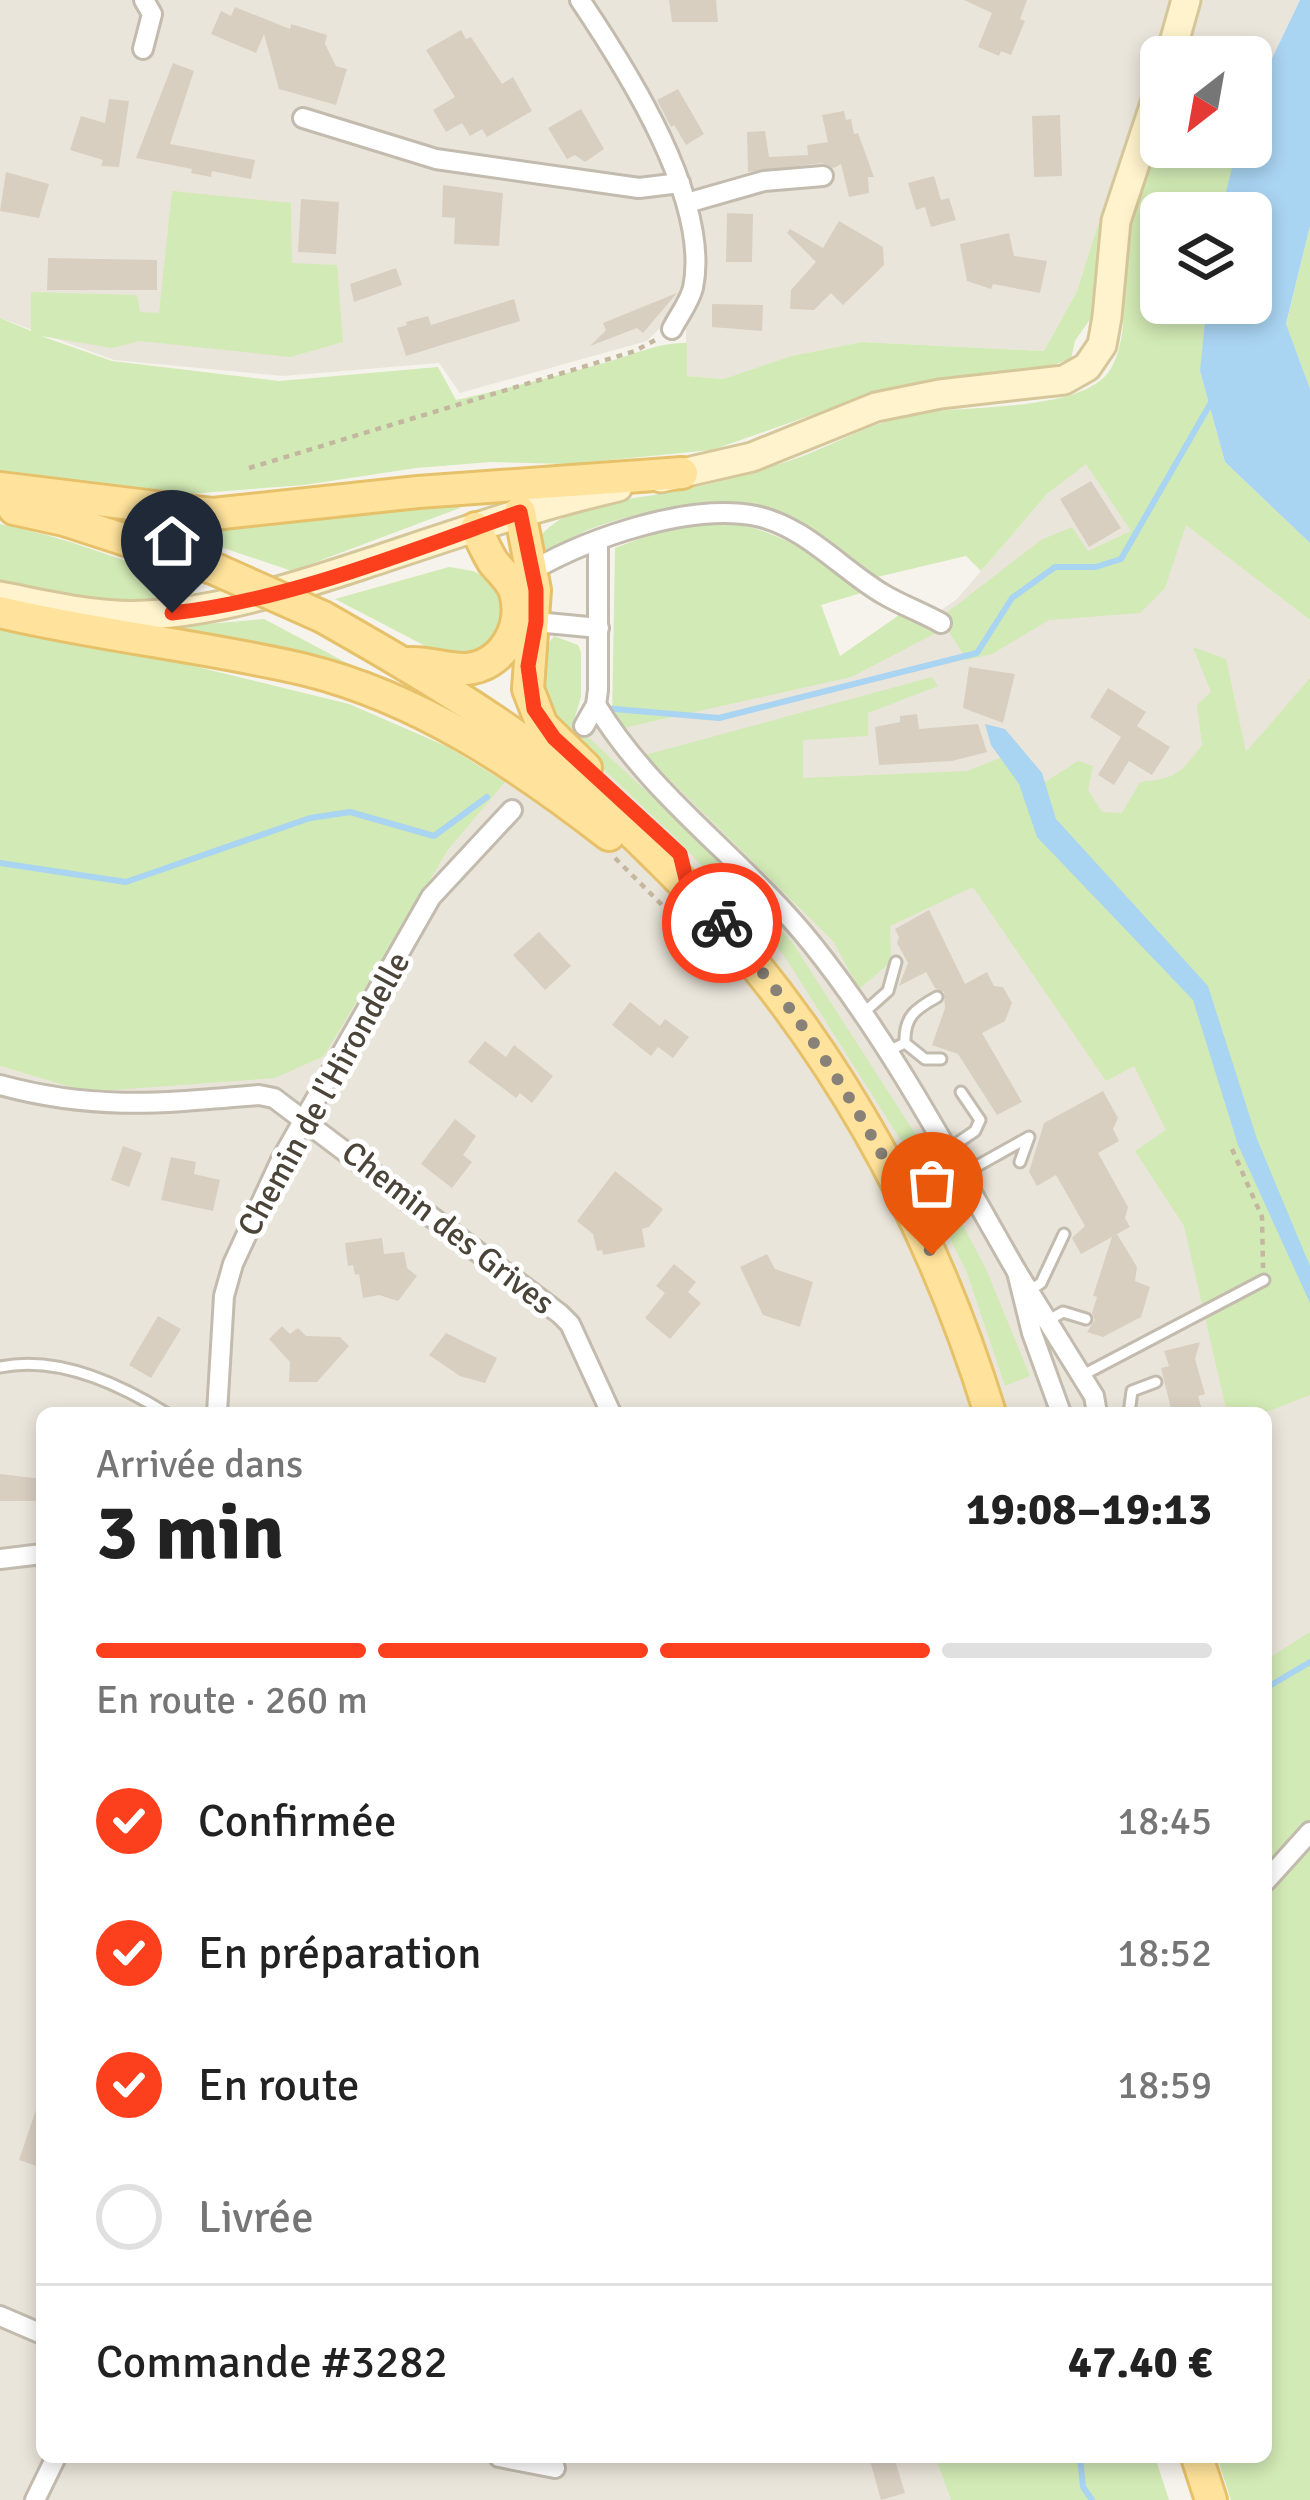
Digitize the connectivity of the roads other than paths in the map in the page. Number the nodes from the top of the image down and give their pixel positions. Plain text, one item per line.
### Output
1 (144, 0) edge
2 (580, 0) edge
3 (1186, 0) edge
4 (1175, 36) edge
5 (143, 49) dead end
6 (303, 118) dead end
7 (1140, 148) edge
8 (823, 176) dead end
9 (680, 183) junction
10 (687, 202) junction
11 (672, 329) road end
12 (682, 473) junction
13 (0, 488) edge
14 (0, 507) edge
15 (520, 512) junction
16 (476, 528) junction
17 (598, 543) junction
18 (524, 579) junction
19 (0, 596) edge
20 (0, 612) edge
21 (526, 621) junction
22 (941, 623) dead end
23 (599, 628) junction
24 (404, 663) junction
25 (596, 705) junction
26 (584, 726) dead end
27 (512, 811) dead end
28 (688, 887) junction
29 (896, 962) dead end
30 (937, 998) dead end
31 (861, 1016) junction
32 (905, 1043) junction
33 (886, 1052) junction
34 (941, 1059) dead end
35 (834, 1068) junction
36 (0, 1085) edge
37 (961, 1092) dead end
38 (303, 1119) junction
39 (947, 1150) junction
40 (1020, 1162) dead end
41 (961, 1175) junction
42 (1064, 1234) dead end
43 (1017, 1272) junction
44 (1264, 1280) road end
45 (1029, 1291) junction
46 (1086, 1319) dead end
47 (1048, 1321) junction
48 (0, 1366) edge
49 (1082, 1376) junction
50 (1156, 1382) dead end
51 (157, 1407) edge
52 (217, 1407) edge
53 (608, 1407) edge
54 (988, 1407) edge
55 (1059, 1407) edge
56 (1096, 1407) edge
57 (1130, 1407) edge
58 (36, 1555) edge
59 (0, 1559) edge
60 (1310, 1832) edge
61 (1272, 1874) edge
62 (0, 2317) edge
63 (36, 2332) edge
64 (53, 2463) edge
65 (530, 2463) edge
66 (1199, 2463) edge
67 (555, 2468) dead end
68 (35, 2500) edge
69 (1211, 2500) edge

1 - 5 street
2 - 9 street
3 - 4 main road
6 - 9 street
7 - 12 main road
8 - 10 street
9 - 10 street
10 - 11 street
12 - 13 main road
12 - 15 main road
14 - 24 main road, bridge
15 - 16 main road
15 - 18 main road
16 - 18 main road
16 - 19 main road
17 - 18 street
17 - 22 street
17 - 23 street
18 - 21 main road
20 - 35 main road
21 - 23 street
21 - 24 main road
21 - 28 main road
23 - 25 street
24 - 28 main road
25 - 26 street
25 - 31 street
27 - 38 street, Chemin de l'Hirondelle
28 - 35 main road
29 - 31 lane
30 - 32 lane
31 - 33 street
32 - 33 lane
32 - 34 lane
33 - 39 street
35 - 54 main road
36 - 38 street, Chemin des Grives
37 - 39 lane
38 - 52 street, Chemin de l'Hirondelle
38 - 53 street, Chemin des Grives
39 - 41 street
40 - 41 lane
41 - 43 street
42 - 45 lane
43 - 45 street
43 - 55 street
44 - 49 lane
45 - 47 street
46 - 47 lane
47 - 49 street
48 - 51 lane
49 - 56 street
50 - 57 lane
58 - 59 street
60 - 61 street
62 - 63 street
64 - 68 street
65 - 67 street
66 - 69 main road

